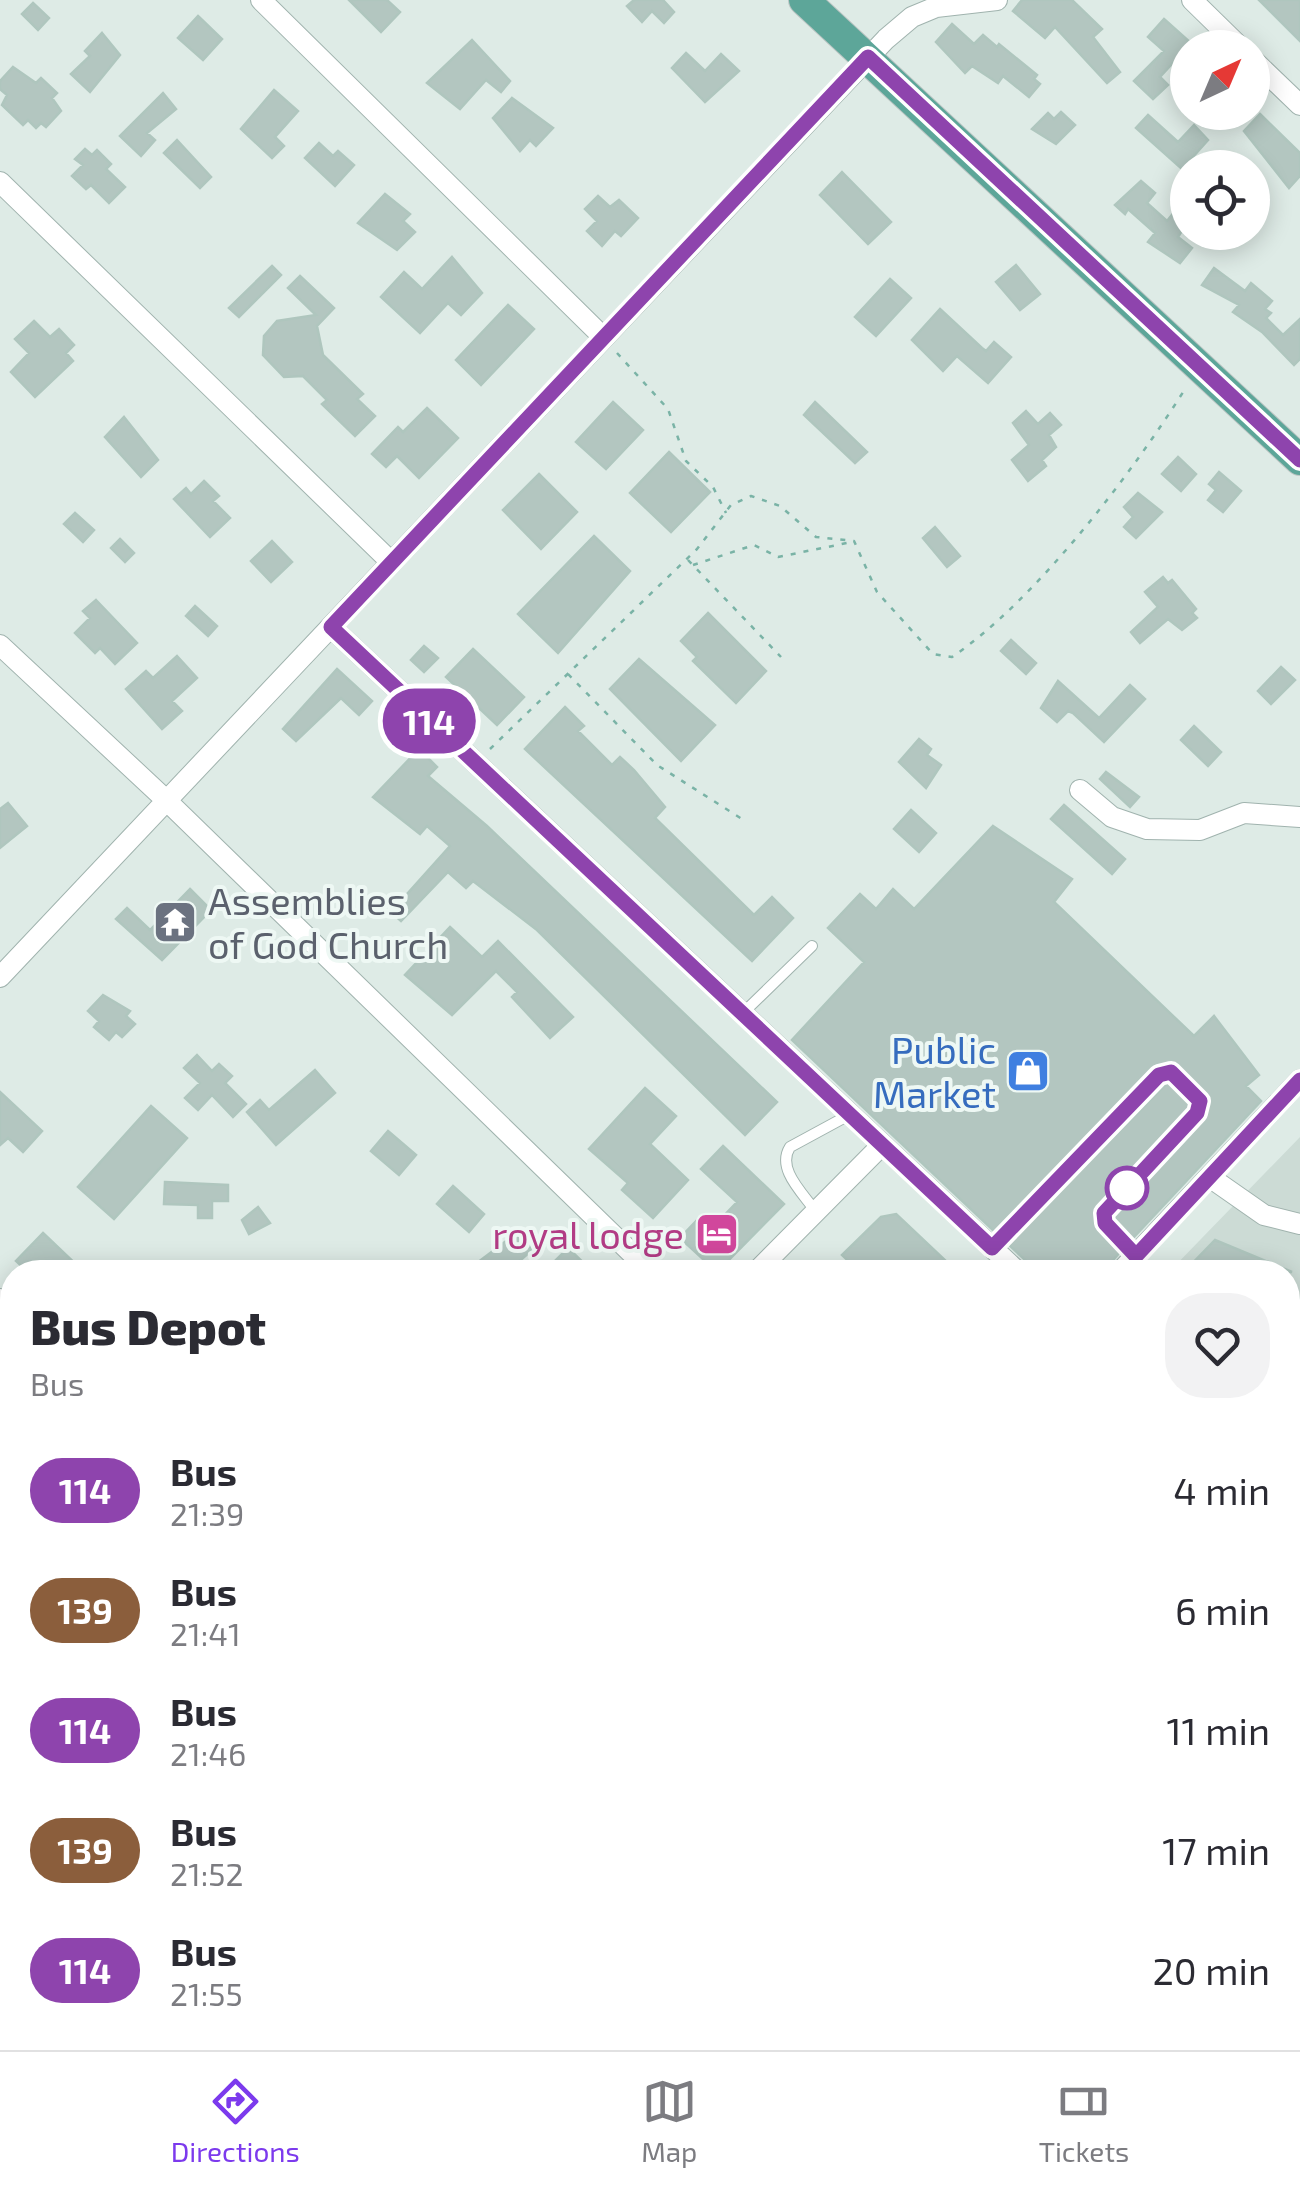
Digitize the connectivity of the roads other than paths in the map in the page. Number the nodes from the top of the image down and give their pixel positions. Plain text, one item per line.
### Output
1 (261, 0) edge
2 (804, 0) edge
3 (1192, 0) edge
4 (994, 1) edge
5 (1223, 30) edge
6 (868, 57) junction
7 (1270, 77) edge
8 (1300, 106) edge
9 (0, 182) edge
10 (603, 337) junction
11 (1300, 460) edge
12 (390, 561) junction
13 (331, 627) junction
14 (0, 645) edge
15 (1080, 790) dead end
16 (166, 800) junction
17 (1300, 817) edge
18 (812, 946) dead end
19 (0, 977) edge
20 (743, 1013) junction
21 (1300, 1080) edge
22 (849, 1115) junction
23 (880, 1147) junction
24 (1211, 1178) junction
25 (816, 1212) junction
26 (1300, 1224) edge
27 (992, 1248) junction
28 (1136, 1256) junction
29 (639, 1260) edge
30 (768, 1260) edge
31 (1005, 1260) edge
32 (1132, 1260) edge

1 - 10 street
2 - 6 main road
3 - 5 street
4 - 6 street
6 - 10 street
6 - 11 main road
7 - 8 street
9 - 12 street
10 - 12 street
12 - 13 street
13 - 16 street
13 - 20 street
14 - 16 street
15 - 17 street
16 - 19 street
16 - 29 street
18 - 20 lane
20 - 22 street
21 - 24 street
22 - 23 street
22 - 25 lane
23 - 25 street
23 - 27 street
24 - 26 street
24 - 28 street
25 - 30 street
27 - 28 lane
27 - 31 street
28 - 32 street

